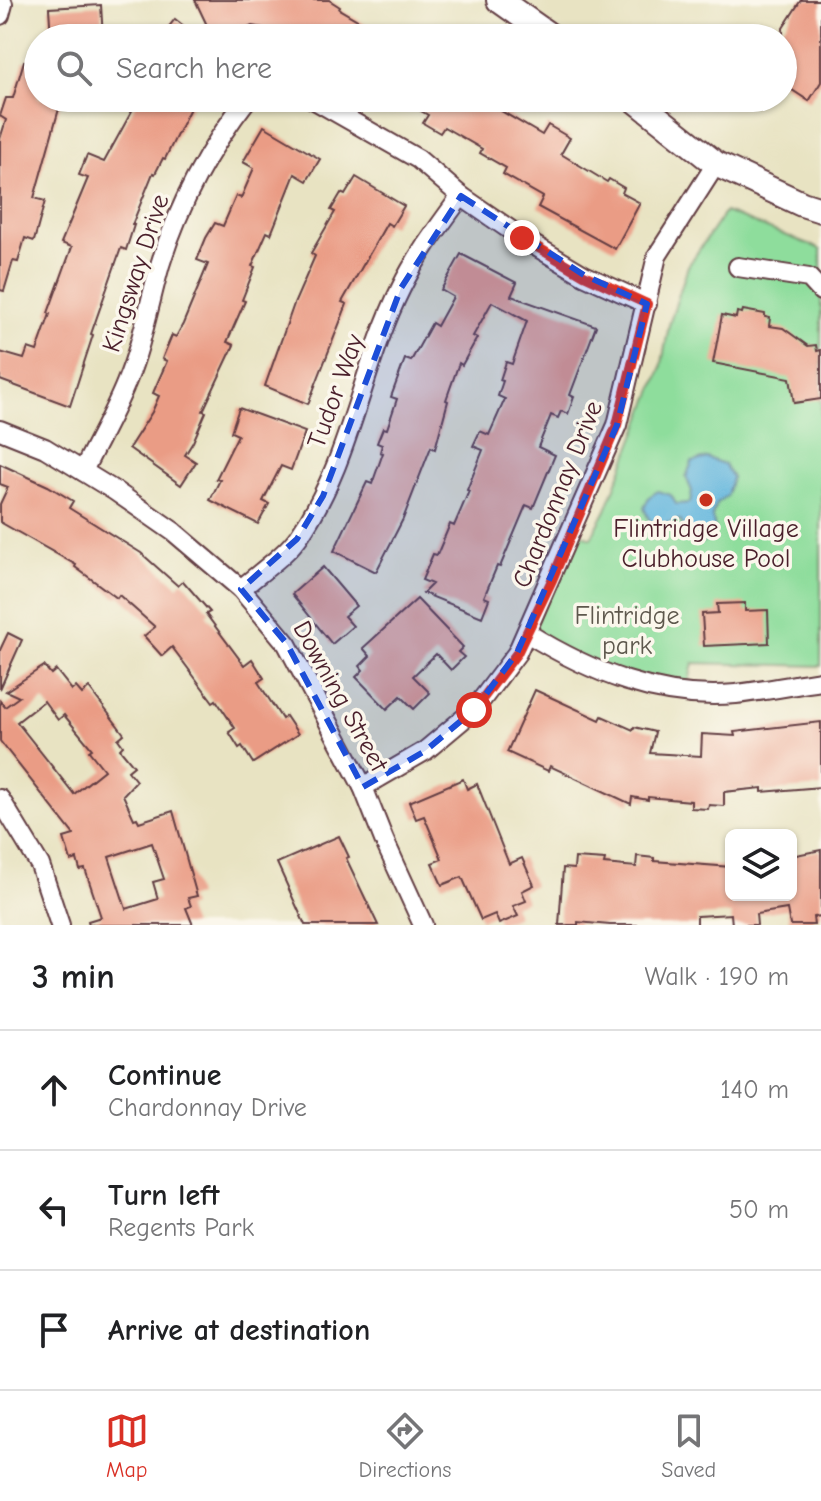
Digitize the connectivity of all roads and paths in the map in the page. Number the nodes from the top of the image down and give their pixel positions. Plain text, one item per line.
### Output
1 (499, 0) edge
2 (533, 24) edge
3 (238, 112) edge
4 (336, 112) edge
5 (651, 112) edge
6 (716, 164) junction
7 (461, 196) junction
8 (821, 210) edge
9 (738, 267) dead end
10 (821, 291) edge
11 (647, 304) junction
12 (0, 430) edge
13 (83, 471) junction
14 (241, 589) junction
15 (527, 633) junction
16 (821, 681) edge
17 (363, 787) junction
18 (0, 799) edge
19 (60, 925) edge
20 (423, 925) edge

1 - 2 street
3 - 13 street, Kingsway Drive
4 - 7 street
5 - 6 street
6 - 8 street
6 - 11 street, Chardonnay Drive
7 - 11 street
7 - 14 street, Tudor Way
9 - 10 street
11 - 15 street, Chardonnay Drive
12 - 13 street, Downing Street
13 - 14 street, Downing Street
14 - 17 street, Downing Street
15 - 16 street
15 - 17 street, Chardonnay Drive
17 - 20 street, Downing Street
18 - 19 street

